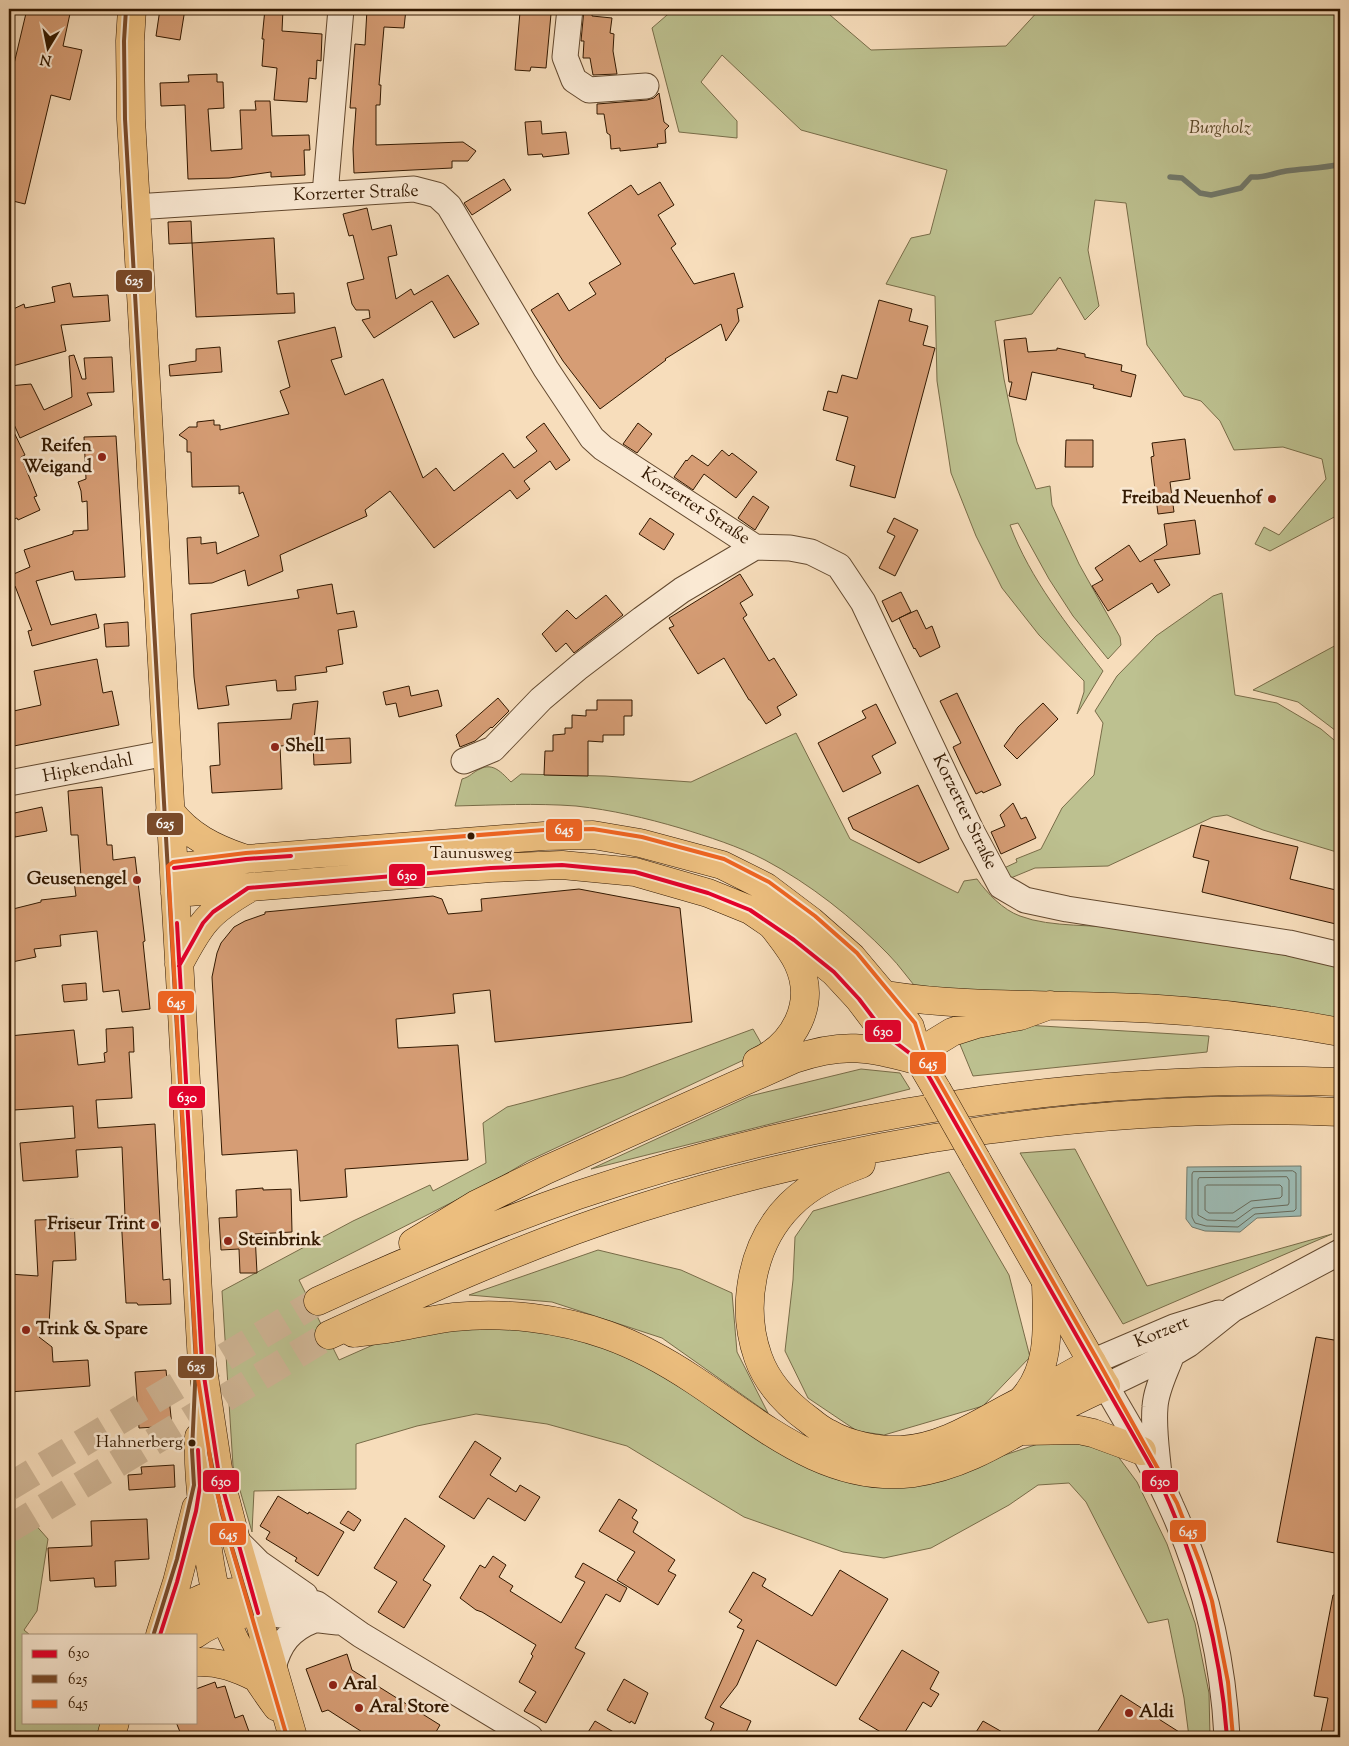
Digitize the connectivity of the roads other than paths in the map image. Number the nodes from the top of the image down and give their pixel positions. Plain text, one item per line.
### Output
1 (132, 9) edge
2 (342, 9) edge
3 (570, 9) edge
4 (646, 86) dead end
5 (325, 194) junction
6 (136, 207) junction
7 (755, 547) junction
8 (167, 754) junction
9 (464, 761) dead end
10 (9, 784) edge
11 (170, 811) junction
12 (340, 852) junction
13 (246, 859) junction
14 (174, 880) junction
15 (343, 881) junction
16 (248, 888) junction
17 (772, 925) junction
18 (1340, 955) edge
19 (179, 966) junction
20 (886, 994) junction
21 (1050, 1005) junction
22 (1340, 1032) edge
23 (920, 1061) junction
24 (1340, 1082) edge
25 (724, 1089) junction
26 (1340, 1112) edge
27 (934, 1139) junction
28 (1340, 1252) edge
29 (1046, 1283) junction
30 (1233, 1309) junction
31 (1172, 1354) junction
32 (1092, 1362) junction
33 (202, 1363) junction
34 (1106, 1386) junction
35 (1020, 1402) junction
36 (1017, 1432) junction
37 (1142, 1451) junction
38 (1160, 1482) junction
39 (200, 1486) junction
40 (236, 1540) junction
41 (258, 1600) junction
42 (316, 1612) junction
43 (218, 1613) junction
44 (161, 1634) edge
45 (162, 1634) edge
46 (195, 1634) edge
47 (198, 1662) edge
48 (265, 1673) junction
49 (114, 1724) edge
50 (133, 1724) edge
51 (290, 1729) edge
52 (111, 1737) edge
53 (130, 1737) edge
54 (530, 1737) edge
55 (1227, 1737) edge

1 - 6 main road
2 - 5 street
3 - 4 street
5 - 6 street, Korzerter Straße
5 - 7 street, Korzerter Straße
6 - 8 main road
7 - 9 street
7 - 18 street, Korzerter Straße
8 - 10 street, Hipkendahl
8 - 11 main road
11 - 13 main road
11 - 14 main road
12 - 13 main road
12 - 15 main road
12 - 20 main road
13 - 14 main road
14 - 16 main road
14 - 19 main road
15 - 16 main road
15 - 17 main road
16 - 19 main road
17 - 23 main road
17 - 25 main road
19 - 33 main road
20 - 21 main road
20 - 23 main road
21 - 22 main road
21 - 23 main road
23 - 25 main road
23 - 29 main road, bridge
24 - 25 main road
26 - 27 main road
27 - 35 main road
27 - 36 main road
28 - 30 street, Korzert
29 - 32 main road
29 - 35 main road
30 - 31 street, Korzert
30 - 32 street, Korzert
31 - 34 street, Korzert
31 - 38 street
32 - 34 main road
32 - 35 main road
33 - 39 main road
33 - 40 main road
34 - 36 main road
34 - 37 street
36 - 37 main road
37 - 38 street
38 - 55 street
39 - 43 main road
39 - 44 main road
40 - 41 main road
40 - 42 street
41 - 42 street
41 - 43 main road
41 - 48 main road
42 - 48 street
42 - 54 street
43 - 45 main road
43 - 46 main road
43 - 48 main road
47 - 48 main road
48 - 51 main road
49 - 52 main road
50 - 53 main road

